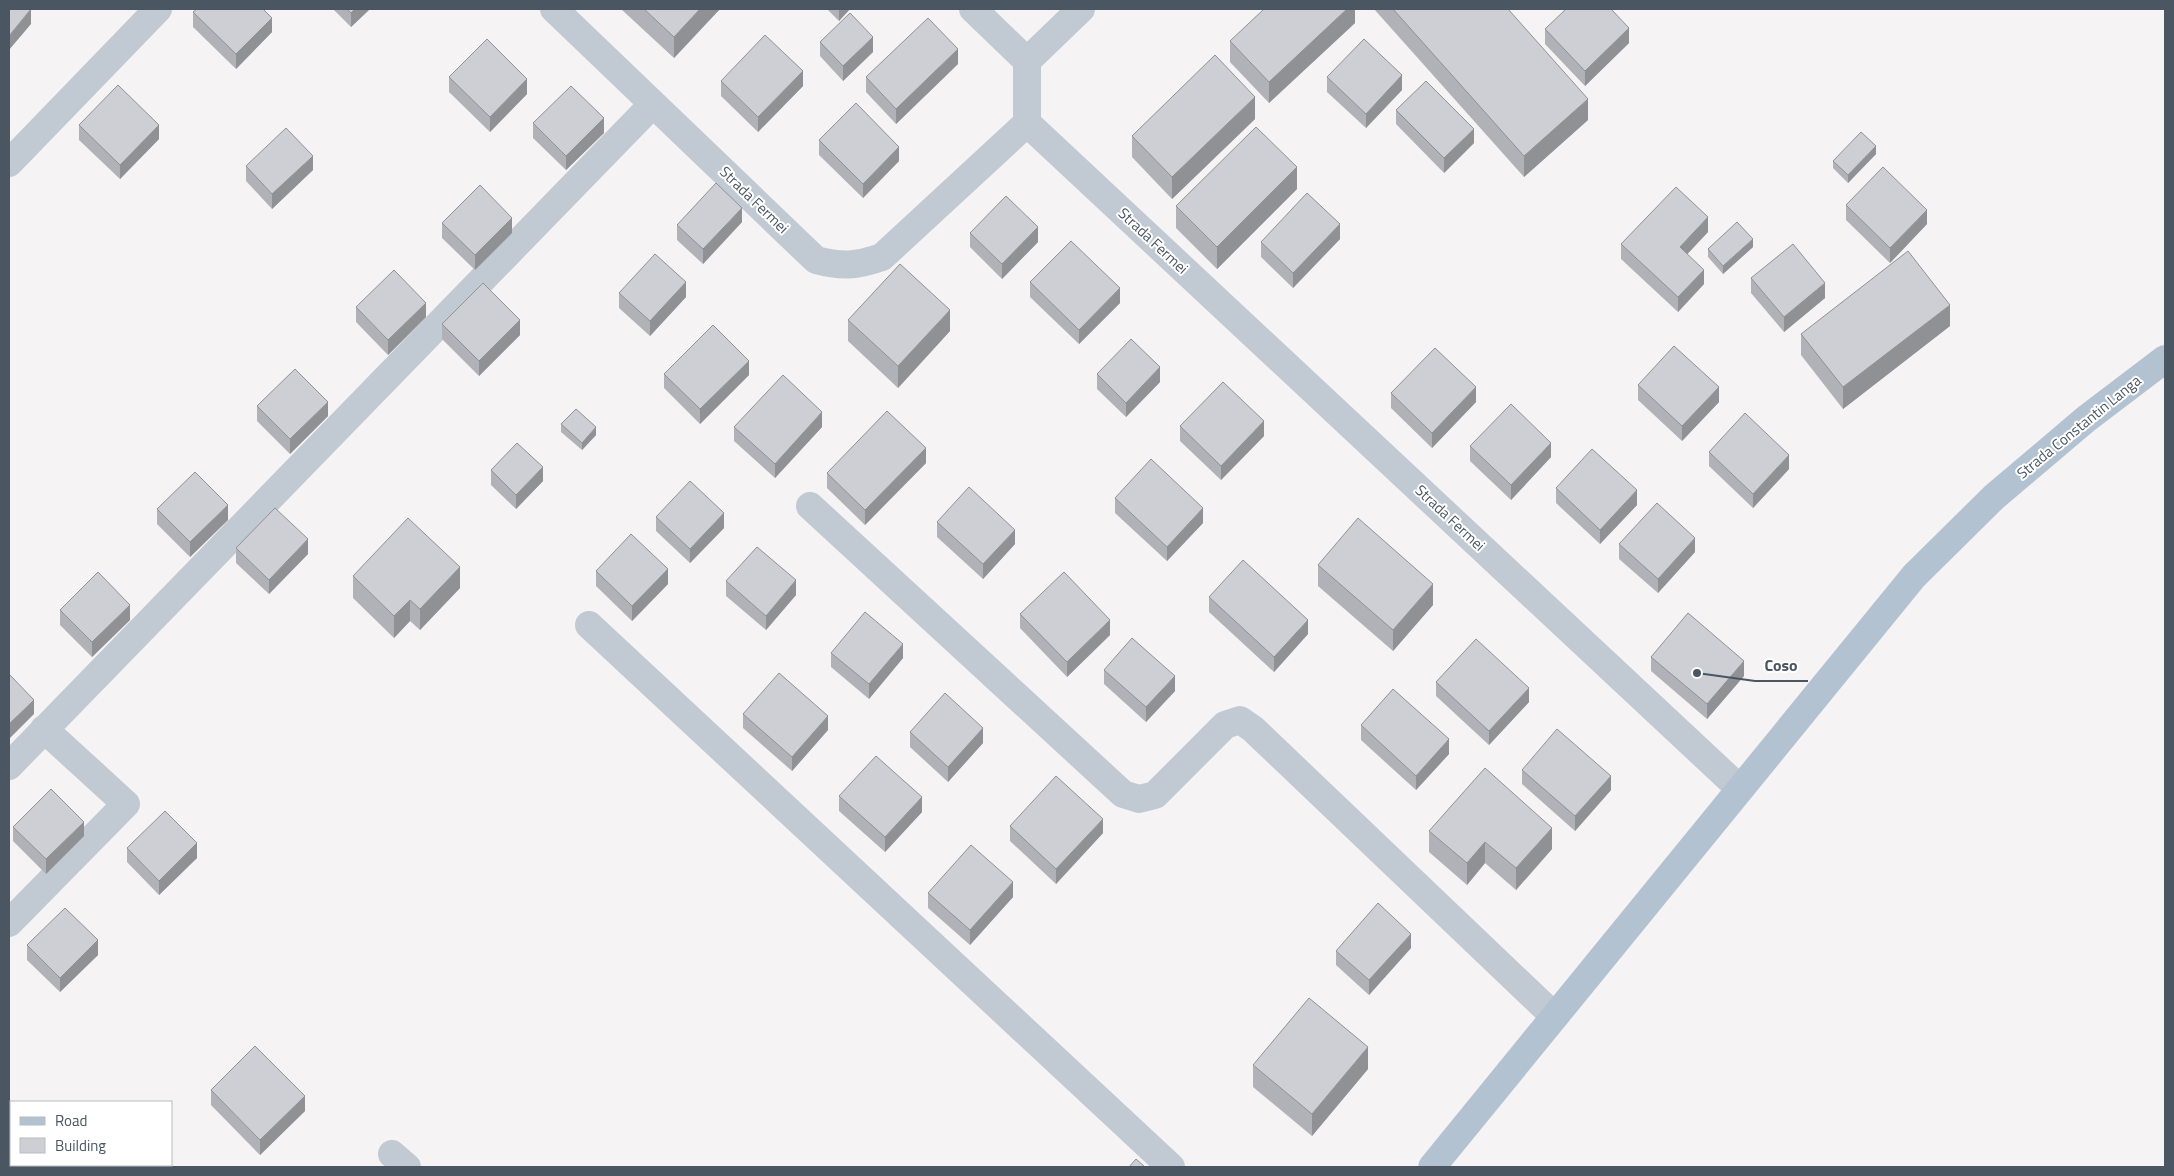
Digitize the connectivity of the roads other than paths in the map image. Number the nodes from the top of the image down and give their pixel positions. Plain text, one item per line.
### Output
1 (158, 9) edge
2 (554, 9) edge
3 (973, 9) edge
4 (1081, 9) edge
5 (1027, 61) junction
6 (653, 104) junction
7 (1027, 123) junction
8 (9, 163) edge
9 (2165, 359) edge
10 (810, 506) dead end
11 (589, 625) dead end
12 (44, 729) junction
13 (9, 766) edge
14 (1739, 788) junction
15 (9, 923) edge
16 (1554, 1016) junction
17 (1170, 1167) edge
18 (1432, 1167) edge

1 - 8 street
2 - 6 street, Strada Fermei
3 - 5 street
4 - 5 street
5 - 7 street
6 - 7 street, Strada Fermei
6 - 12 street
7 - 14 street, Strada Fermei
9 - 14 main road, Strada Constantin Langa
10 - 16 street
11 - 17 street
12 - 13 street
12 - 15 street
14 - 16 main road, Strada Constantin Langa
16 - 18 main road, Strada Constantin Langa

